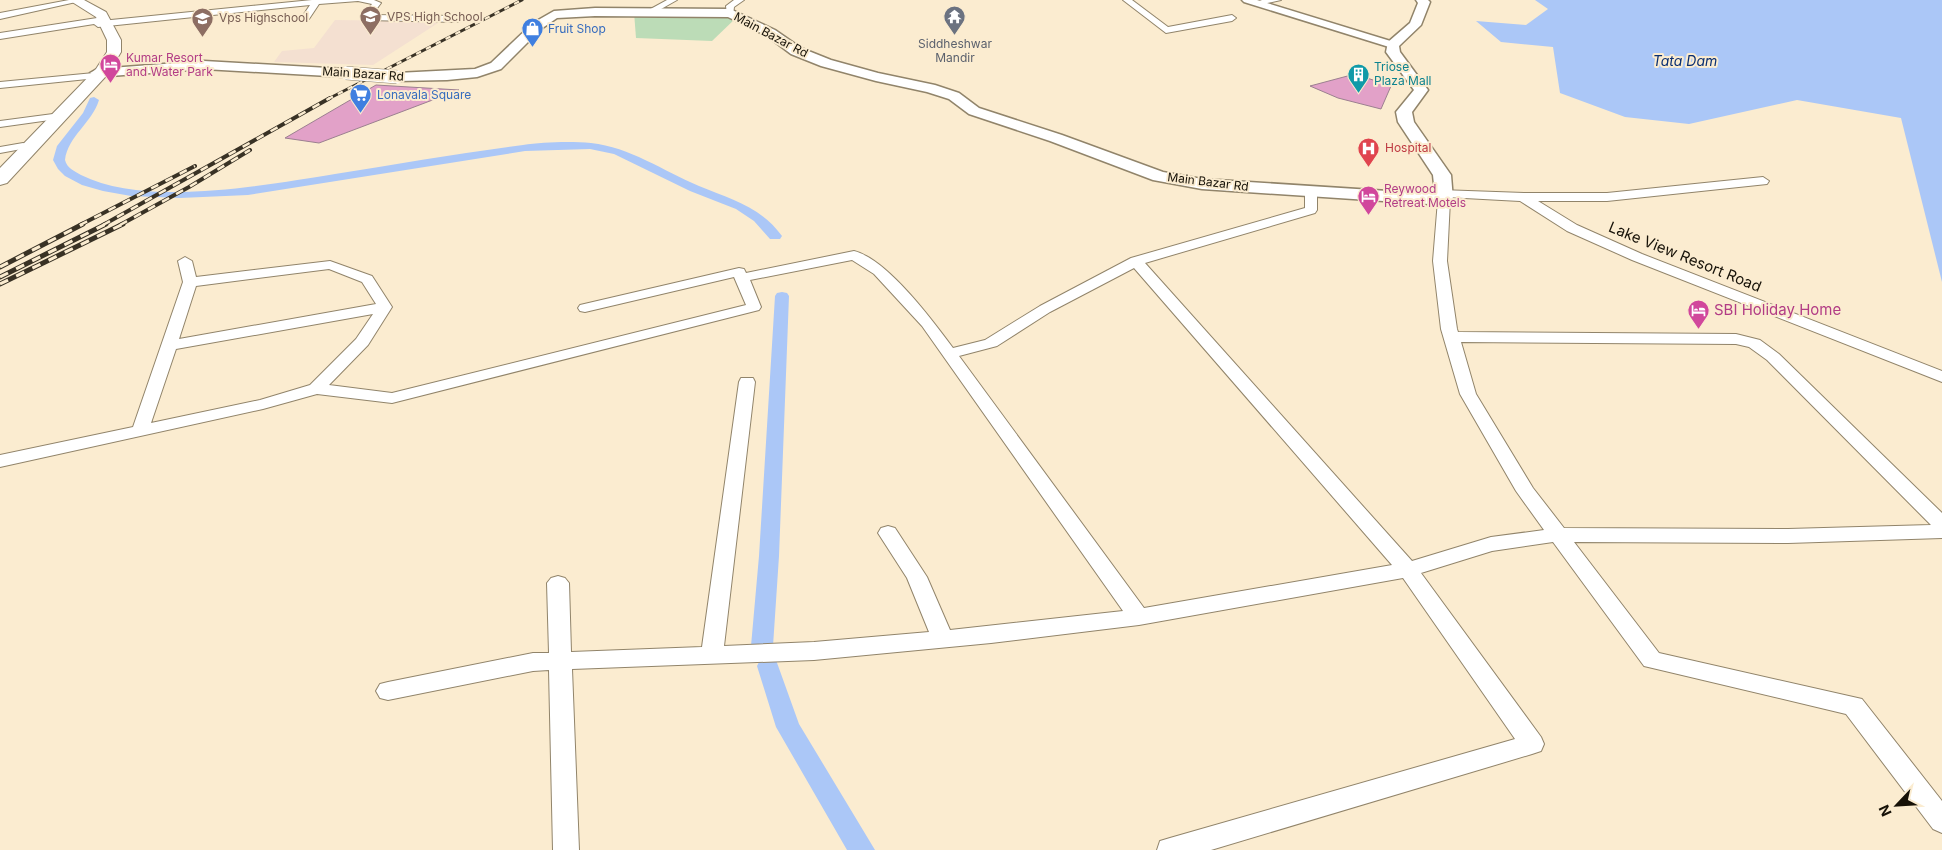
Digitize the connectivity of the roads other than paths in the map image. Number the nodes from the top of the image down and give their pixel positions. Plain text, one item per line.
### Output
1 (355, 0) edge
2 (362, 0) edge
3 (580, 0) edge
4 (673, 0) edge
5 (740, 0) edge
6 (1127, 0) edge
7 (1247, 0) edge
8 (1277, 0) edge
9 (1422, 0) edge
10 (74, 1) edge
11 (317, 1) edge
12 (1258, 3) junction
13 (173, 7) dead end
14 (651, 11) junction
15 (730, 13) junction
16 (554, 15) junction
17 (0, 16) edge
18 (176, 16) junction
19 (306, 17) dead end
20 (1232, 18) dead end
21 (458, 19) dead end
22 (100, 22) junction
23 (0, 36) edge
24 (1393, 46) junction
25 (98, 74) junction
26 (0, 85) edge
27 (53, 117) junction
28 (0, 124) edge
29 (24, 146) junction
30 (0, 150) edge
31 (0, 169) edge
32 (0, 180) edge
33 (1763, 181) dead end
34 (1311, 192) junction
35 (1444, 196) junction
36 (1523, 196) junction
37 (185, 261) dead end
38 (1136, 261) junction
39 (741, 278) junction
40 (190, 282) junction
41 (384, 307) junction
42 (585, 308) dead end
43 (1452, 337) junction
44 (169, 345) junction
45 (949, 354) junction
46 (1942, 377) edge
47 (747, 382) dead end
48 (316, 388) junction
49 (140, 431) junction
50 (0, 461) edge
51 (1942, 524) edge
52 (1942, 531) edge
53 (888, 533) dead end
54 (1558, 535) junction
55 (1408, 570) junction
56 (558, 584) dead end
57 (1139, 617) junction
58 (943, 640) junction
59 (712, 656) junction
60 (561, 661) junction
61 (388, 691) dead end
62 (1942, 821) edge
63 (566, 850) edge
64 (1170, 850) edge

1 - 11 street
2 - 21 street
3 - 16 main road
4 - 14 street
5 - 15 street
6 - 20 street
7 - 12 street
8 - 12 street
9 - 24 main road
10 - 17 street
10 - 22 highway
11 - 18 street
11 - 19 street
12 - 24 street
13 - 18 street
14 - 15 main road, Main Bazar Rd
14 - 16 main road, Main Bazar Rd
15 - 34 main road, Main Bazar Rd
16 - 25 main road, Main Bazar Rd, bridge
18 - 22 street
22 - 23 street
22 - 25 highway
24 - 35 main road
25 - 26 street
25 - 27 highway
25 - 32 highway
27 - 28 street
27 - 29 highway
29 - 30 street
29 - 31 highway
33 - 36 street
34 - 35 main road, Main Bazar Rd
34 - 38 street
35 - 36 street
35 - 43 street
36 - 46 street, Lake View Resort Road
37 - 40 street
38 - 45 street
38 - 55 street
39 - 42 street
39 - 45 street
39 - 48 street
40 - 41 street
40 - 44 street
41 - 44 street
41 - 48 street
43 - 51 street
43 - 54 street
44 - 49 street
45 - 57 street
47 - 59 street
48 - 49 street
49 - 50 street
52 - 54 street
53 - 58 street
54 - 55 street
54 - 62 street
55 - 57 street
55 - 64 street
56 - 60 street
57 - 58 street
58 - 59 street
59 - 60 street
60 - 61 street
60 - 63 street

